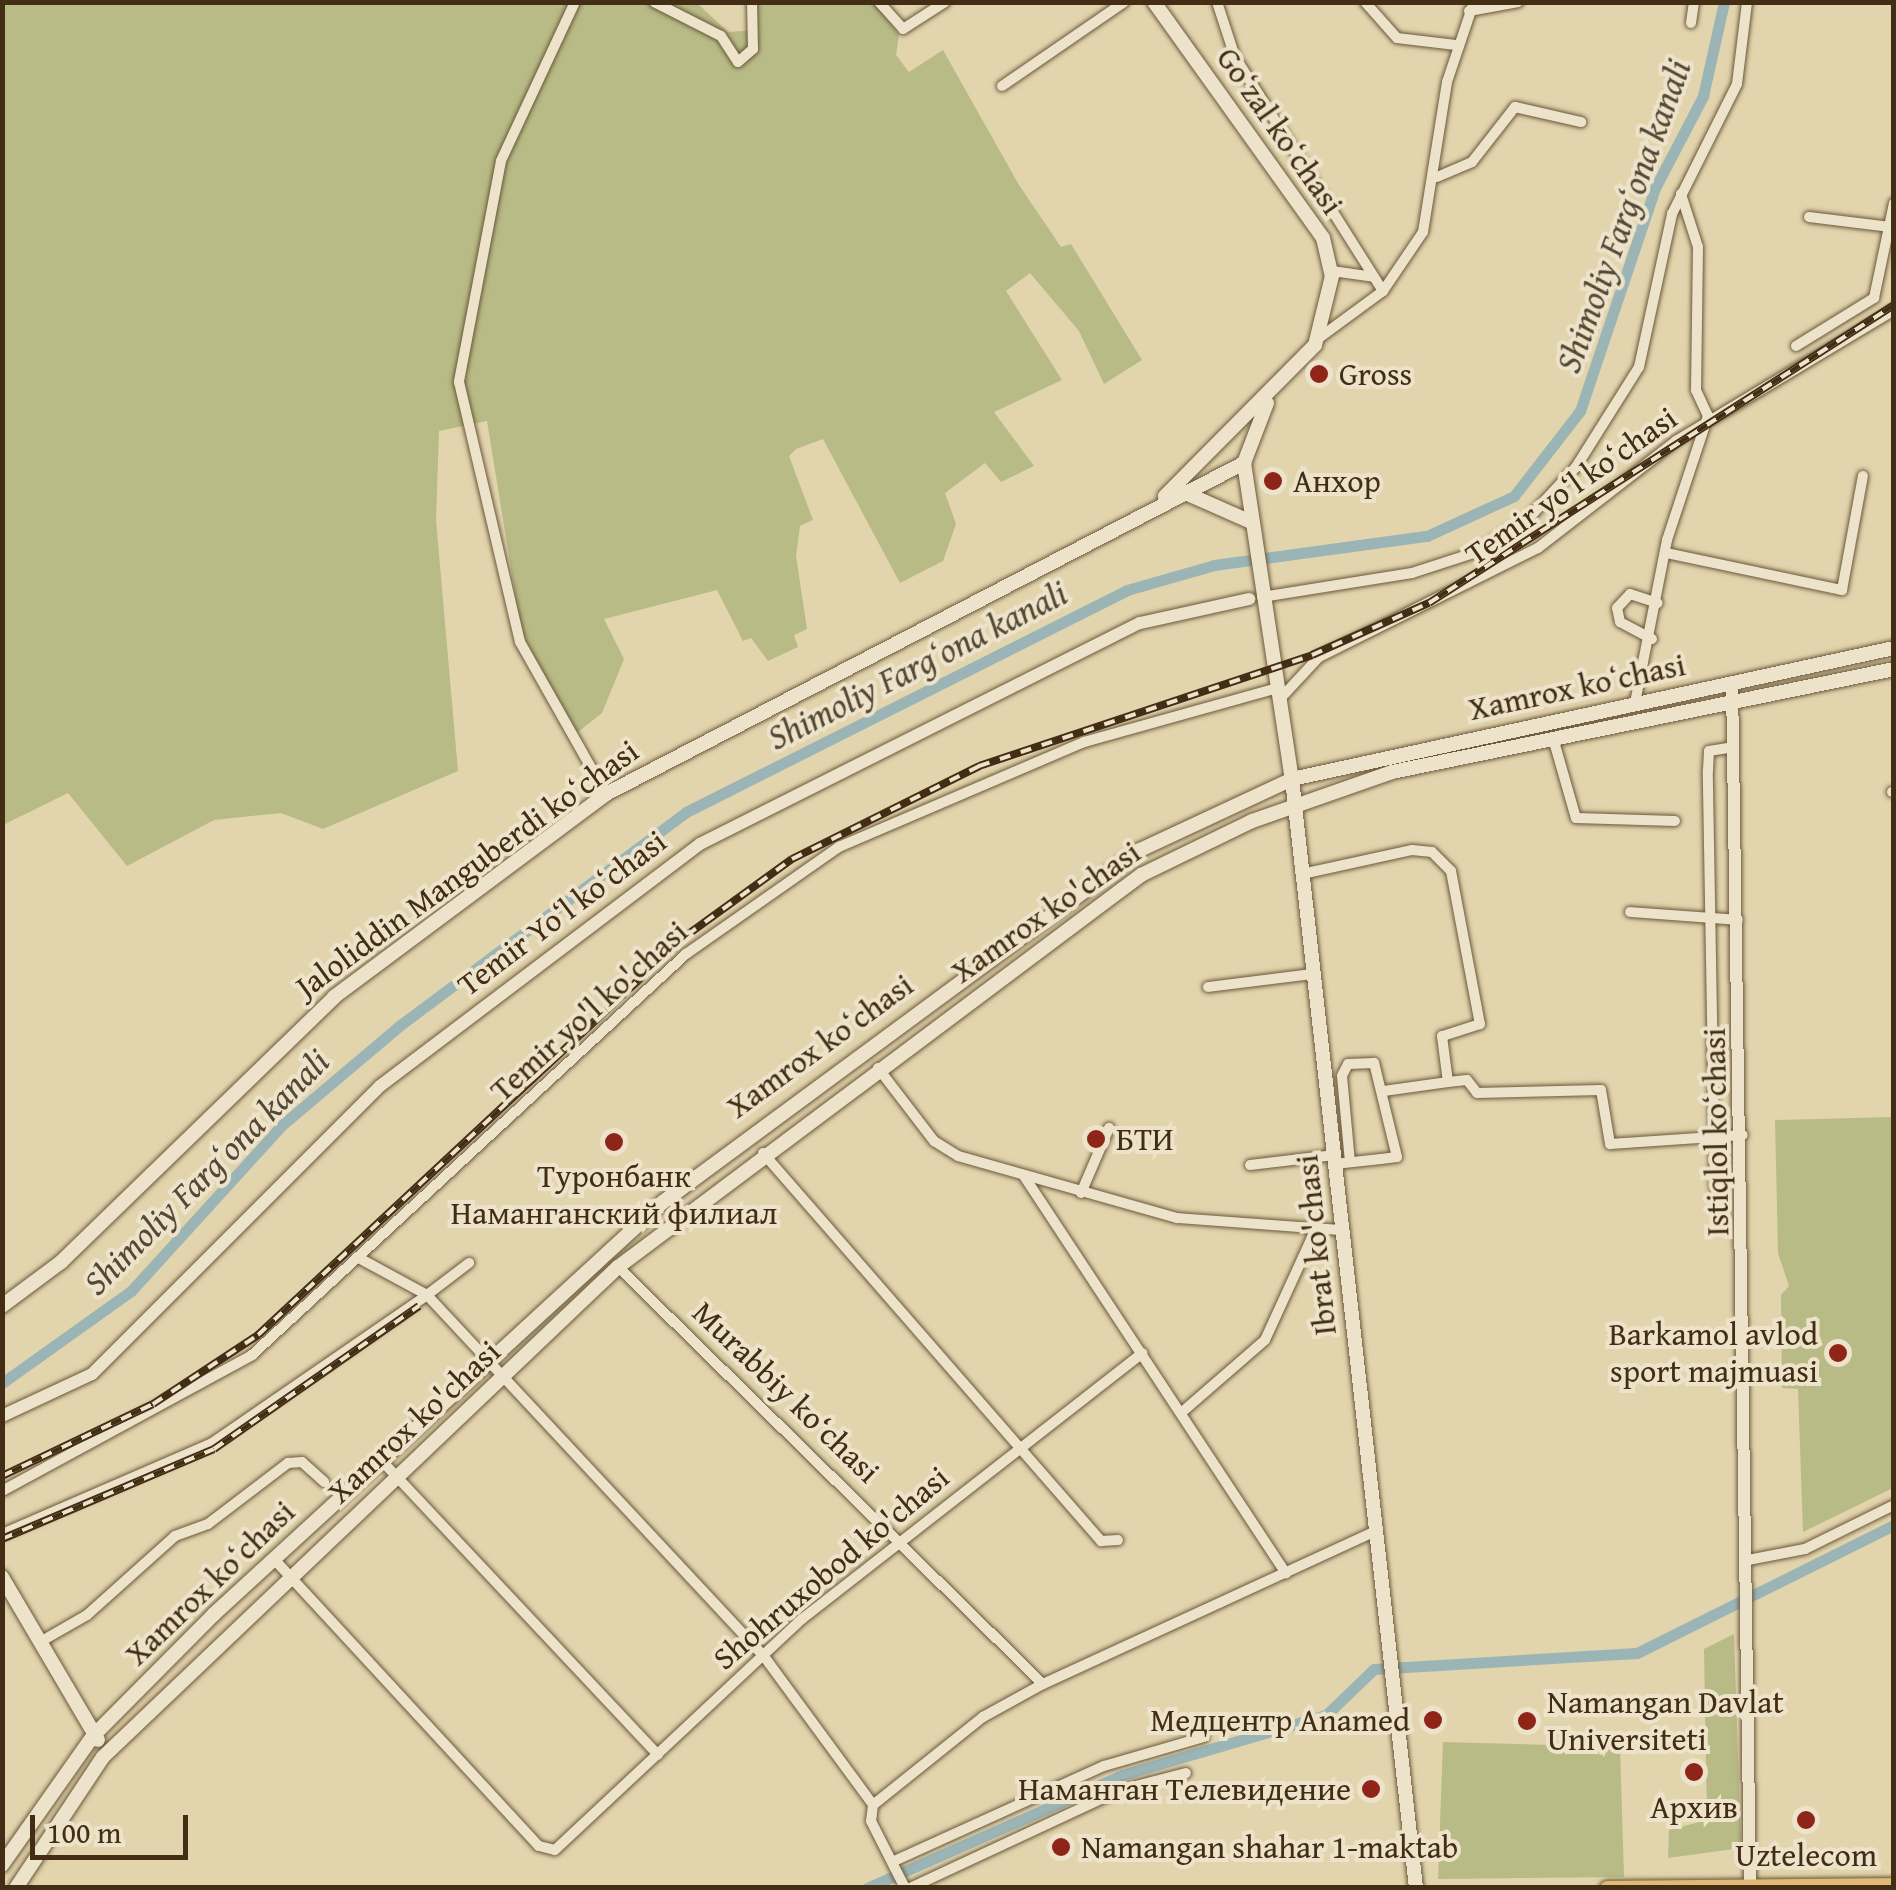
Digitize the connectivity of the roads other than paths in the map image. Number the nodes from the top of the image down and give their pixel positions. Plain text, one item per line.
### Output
1 (576, 2) edge
2 (654, 2) edge
3 (752, 2) edge
4 (880, 2) edge
5 (945, 2) edge
6 (1124, 2) edge
7 (1154, 2) edge
8 (1217, 2) edge
9 (1365, 2) edge
10 (1518, 2) edge
11 (1694, 2) edge
12 (1747, 2) edge
13 (1472, 7) edge
14 (1691, 23) dead end
15 (1456, 46) junction
16 (1002, 86) dead end
17 (1581, 122) dead end
18 (1437, 177) junction
19 (1681, 194) junction
20 (1894, 203) edge
21 (1809, 216) dead end
22 (1890, 227) junction
23 (1332, 271) junction
24 (1374, 278) junction
25 (1383, 291) junction
26 (1894, 310) edge
27 (1319, 338) junction
28 (1796, 346) dead end
29 (1267, 403) junction
30 (1707, 419) junction
31 (1244, 462) junction
32 (1863, 476) dead end
33 (1183, 492) junction
34 (1160, 500) junction
35 (1252, 528) junction
36 (1666, 552) junction
37 (1255, 598) junction
38 (1658, 602) junction
39 (1652, 639) junction
40 (1894, 648) edge
41 (1894, 669) edge
42 (1732, 682) junction
43 (1278, 694) junction
44 (1635, 703) junction
45 (1732, 704) junction
46 (1553, 738) junction
47 (1734, 747) junction
48 (1292, 780) junction
49 (606, 794) junction
50 (1294, 803) junction
51 (1735, 810) junction
52 (1708, 812) junction
53 (1675, 821) dead end
54 (1302, 874) junction
55 (1630, 912) dead end
56 (1710, 916) junction
57 (1738, 920) junction
58 (1314, 974) junction
59 (1208, 988) dead end
60 (877, 1067) junction
61 (830, 1072) junction
62 (1448, 1082) junction
63 (1384, 1091) junction
64 (844, 1092) junction
65 (1109, 1128) dead end
66 (1744, 1134) junction
67 (1714, 1142) junction
68 (763, 1152) junction
69 (1340, 1160) junction
70 (1250, 1165) dead end
71 (1024, 1175) junction
72 (1715, 1188) dead end
73 (1081, 1193) junction
74 (1342, 1230) junction
75 (1314, 1231) junction
76 (357, 1257) junction
77 (470, 1264) dead end
78 (618, 1267) junction
79 (427, 1296) junction
80 (2, 1306) edge
81 (1142, 1353) junction
82 (496, 1360) junction
83 (498, 1382) junction
84 (1181, 1412) junction
85 (2, 1416) edge
86 (1020, 1444) junction
87 (382, 1461) junction
88 (396, 1476) junction
89 (324, 1482) dead end
90 (2, 1490) edge
91 (1894, 1505) edge
92 (4, 1530) edge
93 (1376, 1531) junction
94 (901, 1536) junction
95 (1118, 1540) dead end
96 (273, 1558) junction
97 (1748, 1560) junction
98 (1286, 1573) junction
99 (289, 1575) junction
100 (2, 1577) edge
101 (40, 1642) junction
102 (763, 1654) junction
103 (1043, 1684) junction
104 (93, 1736) junction
105 (1204, 1736) dead end
106 (108, 1751) junction
107 (658, 1755) junction
108 (1186, 1773) dead end
109 (873, 1806) junction
110 (893, 1864) junction
111 (2, 1865) edge
112 (1894, 1885) edge
113 (906, 1886) edge
114 (1750, 1886) edge
115 (16, 1888) edge
116 (1416, 1888) edge
117 (1607, 1888) edge

1 - 49 street
2 - 3 street
4 - 5 street
6 - 16 street
7 - 23 main road, Goʻzal koʻchasi
8 - 24 street
9 - 15 street
10 - 13 street
11 - 14 street
12 - 19 street
13 - 15 street
15 - 18 street
17 - 18 street
18 - 25 street
19 - 30 street
19 - 37 street
20 - 22 street
21 - 22 street
22 - 28 street
23 - 24 street
23 - 27 main road
24 - 25 street
25 - 27 street
26 - 30 street, Temir yoʻl koʻchasi
27 - 29 main road
29 - 31 main road
29 - 34 main road
30 - 36 street
30 - 43 street, Temir yoʻl koʻchasi
31 - 33 main road, Jaloliddin Manguberdi koʻchasi
31 - 35 main road, Ibrat ko'chasi
32 - 36 street
33 - 34 main road, Jaloliddin Manguberdi koʻchasi
33 - 35 main road
34 - 49 main road, Jaloliddin Manguberdi koʻchasi
35 - 37 main road, Ibrat ko'chasi
36 - 38 street
37 - 43 main road, Ibrat ko'chasi
37 - 85 street, Temir Yoʻl koʻchasi
38 - 39 street
38 - 39 street
39 - 44 street
40 - 42 main road, Xamrox koʻchasi
41 - 45 main road, Xamrox ko'chasi
42 - 44 main road, Xamrox koʻchasi
42 - 45 street, Istiqlol koʻchasi
43 - 48 main road, Ibrat ko'chasi
43 - 76 street, Temir yo'l ko'chasi
44 - 48 main road, Xamrox koʻchasi
45 - 46 main road, Xamrox ko'chasi
45 - 47 street, Istiqlol koʻchasi
46 - 50 main road, Xamrox ko'chasi
46 - 53 street
47 - 51 street, Istiqlol koʻchasi
47 - 52 street
48 - 50 main road, Ibrat ko'chasi
48 - 61 main road, Xamrox koʻchasi
49 - 80 main road, Jaloliddin Manguberdi koʻchasi
50 - 54 main road, Ibrat ko'chasi
50 - 60 main road, Xamrox ko'chasi
51 - 52 street
51 - 57 street, Istiqlol koʻchasi
52 - 56 street
54 - 58 main road, Ibrat ko'chasi
54 - 62 street
55 - 56 street
56 - 57 street
56 - 67 street
57 - 66 street, Istiqlol koʻchasi
58 - 59 street
58 - 69 main road, Ibrat ko'chasi
60 - 64 main road, Xamrox ko'chasi
60 - 71 street
61 - 64 street
61 - 82 main road, Xamrox koʻchasi
62 - 63 street
62 - 67 street
63 - 69 street
63 - 69 street
64 - 68 main road, Xamrox ko'chasi
65 - 73 street
66 - 67 street
66 - 97 street, Istiqlol koʻchasi
67 - 72 street
68 - 78 main road, Xamrox ko'chasi
68 - 86 street
69 - 70 street
69 - 74 main road, Ibrat ko'chasi
71 - 73 street
71 - 81 street
73 - 75 street
74 - 75 street
74 - 93 main road, Ibrat ko'chasi
75 - 84 street
76 - 79 street
76 - 90 street, Temir yo'l ko'chasi
77 - 79 street
78 - 83 main road, Xamrox ko'chasi
78 - 94 street, Murabbiy ko‘chasi
79 - 82 street
79 - 92 street
81 - 84 street
81 - 86 street, Shohruxobod ko'chasi
82 - 83 street
82 - 87 main road, Xamrox koʻchasi
83 - 88 main road, Xamrox ko'chasi
83 - 102 street
84 - 98 street
86 - 94 street, Shohruxobod ko'chasi
86 - 95 street
87 - 88 street
87 - 96 main road, Xamrox koʻchasi
88 - 99 main road, Xamrox ko'chasi
88 - 107 street
89 - 101 street
91 - 97 street
93 - 98 street
93 - 116 main road, Ibrat ko'chasi
94 - 102 street, Shohruxobod ko'chasi
94 - 103 street, Murabbiy ko‘chasi
96 - 99 street
96 - 104 main road, Xamrox koʻchasi
97 - 114 street, Istiqlol koʻchasi
98 - 103 street
99 - 106 main road, Xamrox ko'chasi
99 - 107 street, Shohruxobod ko'chasi
100 - 101 main road
101 - 104 main road
102 - 107 street, Shohruxobod ko'chasi
102 - 109 street
103 - 109 street
104 - 106 main road
104 - 111 main road, Xamrox koʻchasi
105 - 110 street
106 - 115 main road, Xamrox ko'chasi
108 - 113 street
109 - 110 street
110 - 113 street
112 - 114 main road
114 - 117 main road

